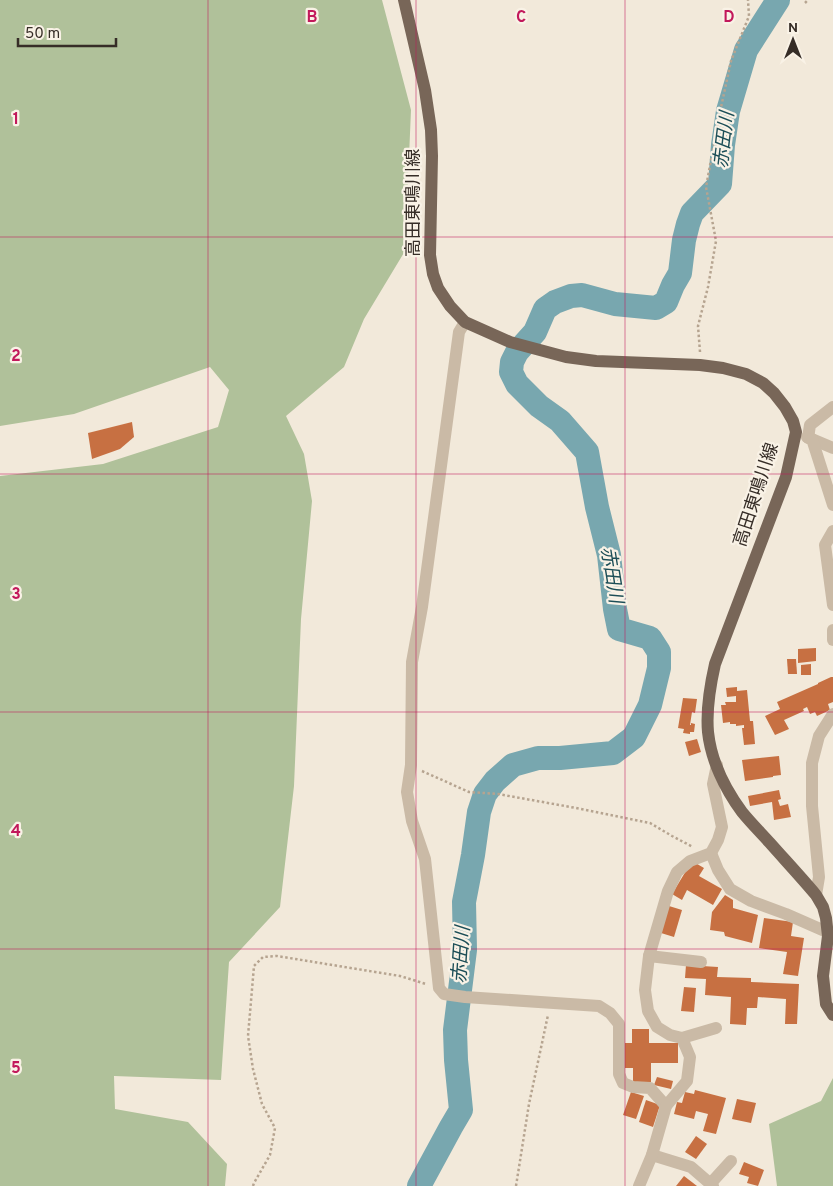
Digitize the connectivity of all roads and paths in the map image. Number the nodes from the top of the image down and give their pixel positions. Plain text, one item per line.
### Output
1 (404, 0) edge
2 (748, 0) edge
3 (464, 322) junction
4 (700, 365) junction
5 (833, 407) edge
6 (796, 432) junction
7 (810, 439) junction
8 (833, 448) edge
9 (833, 505) edge
10 (833, 531) edge
11 (833, 605) edge
12 (833, 630) edge
13 (833, 640) edge
14 (833, 714) edge
15 (411, 765) junction
16 (717, 766) junction
17 (711, 853) junction
18 (816, 895) junction
19 (827, 932) junction
20 (649, 956) junction
21 (701, 962) dead end
22 (442, 991) junction
23 (550, 1003) junction
24 (833, 1015) edge
25 (716, 1028) dead end
26 (682, 1038) junction
27 (666, 1106) junction
28 (652, 1155) junction
29 (731, 1161) dead end
30 (712, 1185) edge
31 (253, 1186) edge
32 (516, 1186) edge
33 (640, 1186) edge

1 - 3 main road, 高田東鳴川線
2 - 4 path
3 - 4 main road, 高田東鳴川線
3 - 15 street
4 - 6 main road, 高田東鳴川線
5 - 7 street
6 - 7 street
6 - 16 main road, 高田東鳴川線
7 - 8 street
7 - 9 street
10 - 11 street
12 - 13 street
14 - 18 street
15 - 17 path
15 - 22 street
16 - 17 street
16 - 18 main road, 高田東鳴川線
17 - 19 street
17 - 20 street
18 - 19 main road, 高田東鳴川線
19 - 24 main road, 高田東鳴川線
20 - 21 street
20 - 26 street
22 - 23 street
22 - 31 path
23 - 27 street
23 - 32 path
25 - 26 street
26 - 27 street
27 - 28 street
28 - 30 street
28 - 33 street
29 - 30 street

